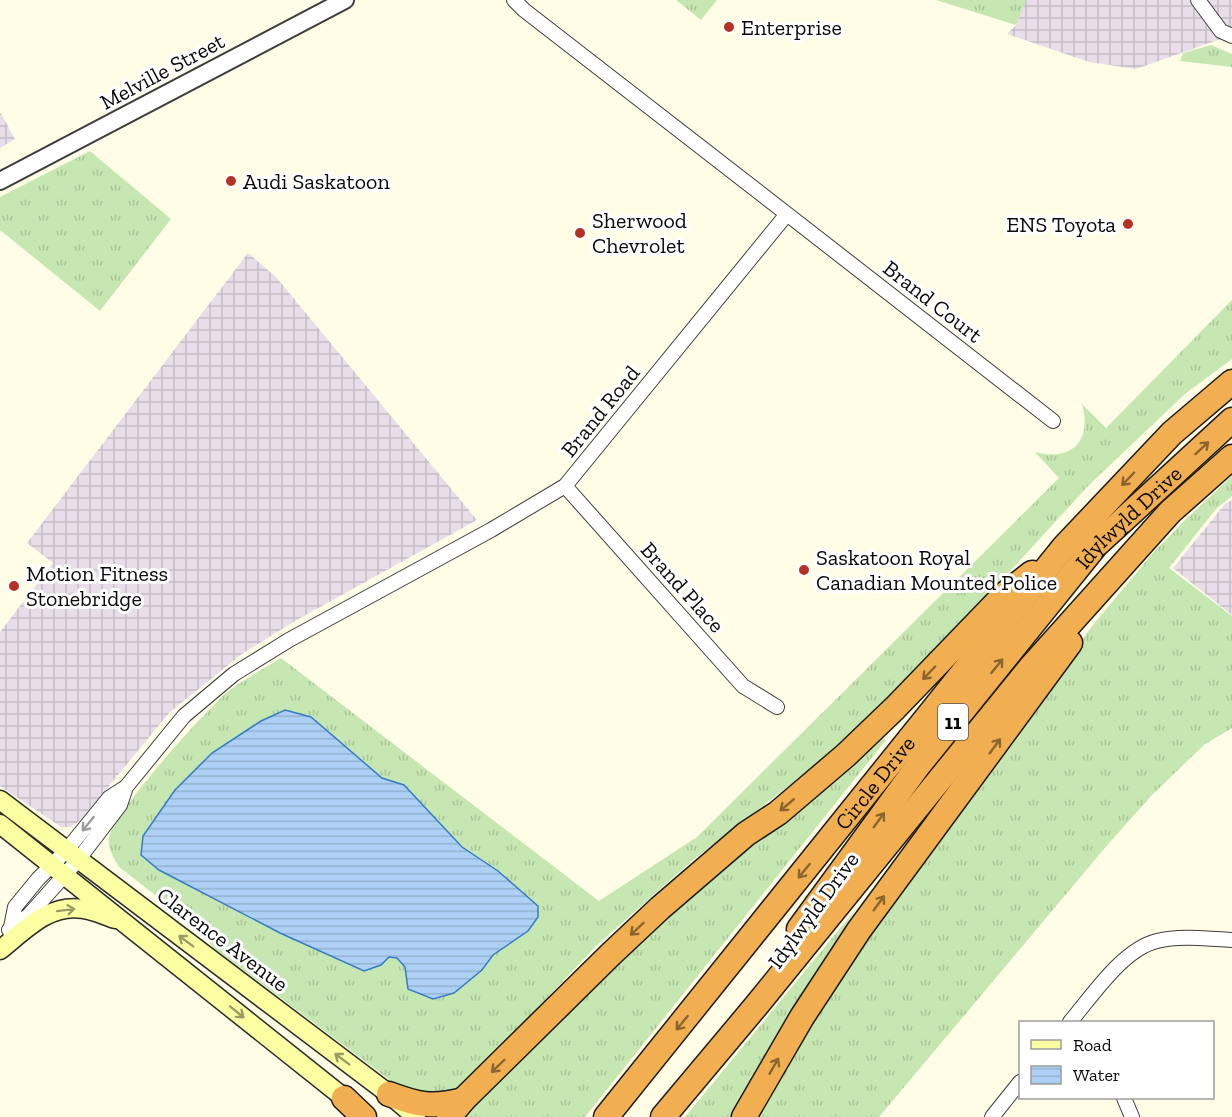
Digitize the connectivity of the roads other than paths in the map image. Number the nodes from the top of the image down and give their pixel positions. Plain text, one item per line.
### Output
1 (345, 0) edge
2 (514, 0) edge
3 (1198, 0) edge
4 (1228, 31) edge
5 (0, 181) edge
6 (787, 214) junction
7 (1232, 382) edge
8 (1232, 420) edge
9 (1053, 421) dead end
10 (1232, 457) edge
11 (565, 486) junction
12 (1064, 547) junction
13 (1137, 549) junction
14 (777, 707) dead end
15 (0, 800) edge
16 (0, 824) edge
17 (72, 855) junction
18 (59, 870) junction
19 (126, 922) junction
20 (1232, 940) edge
21 (0, 943) edge
22 (0, 950) edge
23 (1072, 1021) edge
24 (712, 1057) junction
25 (1019, 1083) edge
26 (389, 1094) junction
27 (344, 1098) junction
28 (1124, 1099) edge
29 (456, 1109) edge
30 (364, 1117) edge
31 (370, 1117) edge
32 (416, 1117) edge
33 (606, 1117) edge
34 (663, 1117) edge
35 (744, 1117) edge
36 (992, 1117) edge
37 (1132, 1117) edge

1 - 5 street, Melville Street
2 - 6 street
3 - 4 street
6 - 9 street, Brand Court
6 - 11 street, Brand Road
7 -> 12 highway, Circle Drive / 11
24 -> 8 highway, Idylwyld Drive / 11
10 - 13 highway, 11
11 - 14 street, Brand Place
11 - 17 street, Brand Road
12 -> 29 highway
12 -> 33 highway, Circle Drive / 11
13 - 24 highway, 11
35 -> 13 highway
15 - 17 main road, Clarence Avenue
16 - 18 main road, Clarence Avenue
17 - 18 street, Brand Road
26 -> 17 main road, Clarence Avenue
18 - 19 main road, Clarence Avenue
18 - 21 street, Brand Road
22 -> 19 main road
19 -> 27 main road, Clarence Avenue
20 - 23 street
24 - 34 highway, 11
25 - 36 street
26 - 29 highway
26 - 32 main road, Clarence Avenue
27 - 30 highway
27 - 31 main road, Clarence Avenue
28 - 37 street

